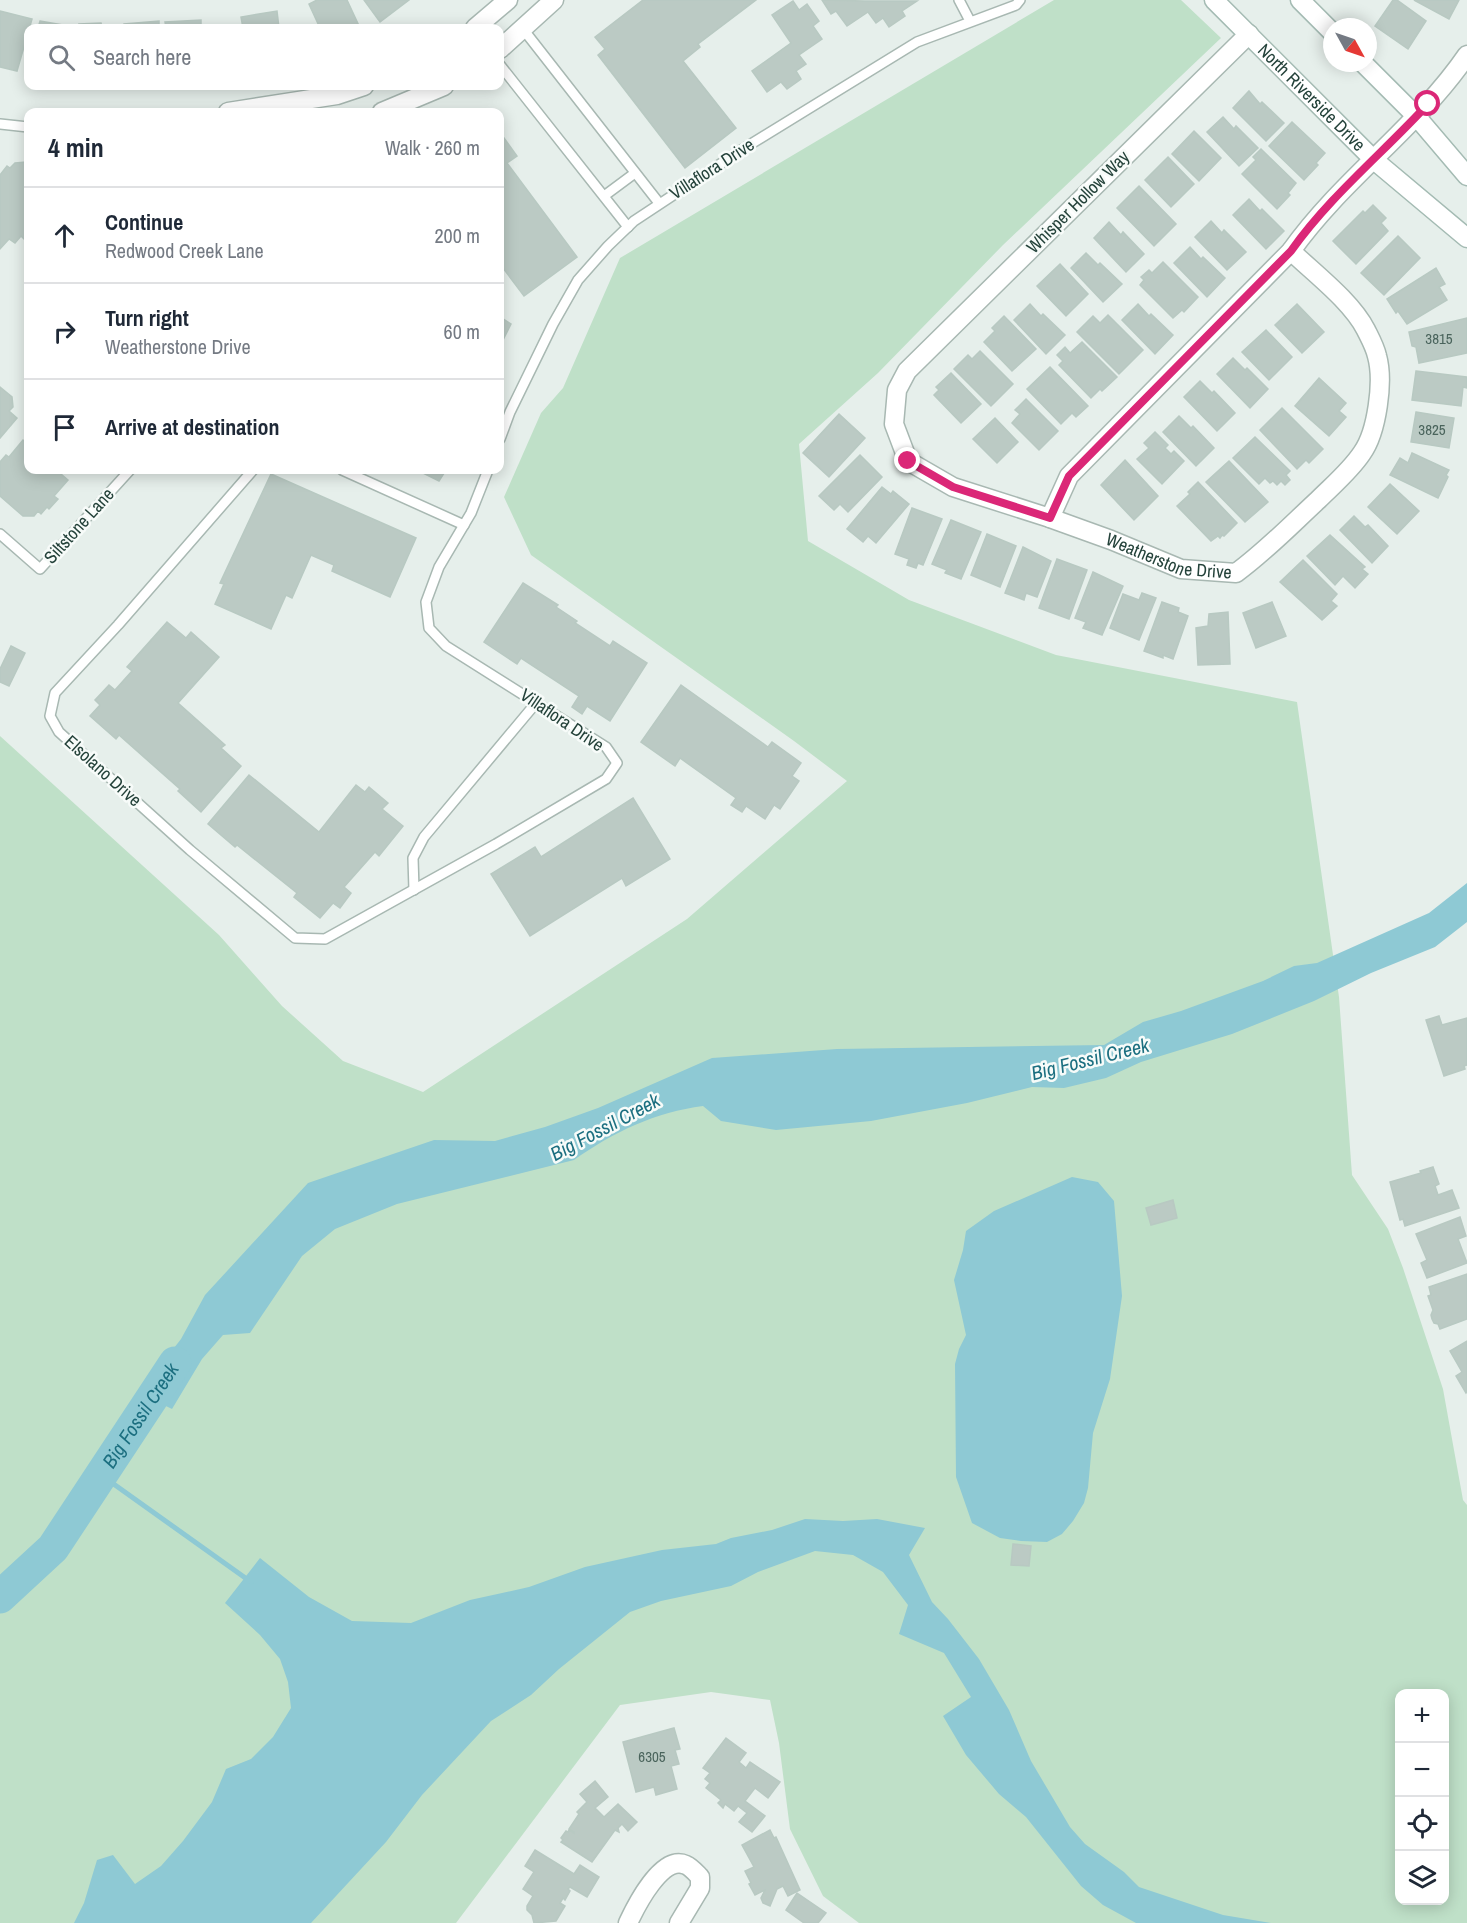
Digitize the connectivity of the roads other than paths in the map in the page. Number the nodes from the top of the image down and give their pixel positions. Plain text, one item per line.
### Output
1 (508, 0) edge
2 (554, 0) edge
3 (959, 0) edge
4 (1020, 0) edge
5 (1214, 0) edge
6 (1300, 0) edge
7 (970, 21) junction
8 (1323, 23) edge
9 (480, 24) edge
10 (523, 29) junction
11 (1249, 34) junction
12 (504, 46) edge
13 (1467, 55) edge
14 (504, 70) edge
15 (1372, 72) edge
16 (352, 90) edge
17 (434, 90) edge
18 (300, 107) edge
19 (392, 108) edge
20 (1416, 116) junction
21 (0, 124) edge
22 (24, 127) edge
23 (1374, 160) junction
24 (635, 173) junction
25 (1467, 176) edge
26 (604, 196) junction
27 (659, 203) junction
28 (628, 227) junction
29 (1467, 238) edge
30 (1291, 251) junction
31 (907, 371) joint
32 (504, 428) edge
33 (126, 474) edge
34 (250, 474) edge
35 (351, 474) edge
36 (486, 474) edge
37 (1050, 518) junction
38 (464, 525) junction
39 (0, 534) edge
40 (536, 703) junction
41 (414, 890) junction
42 (295, 938) joint
43 (628, 1923) edge
44 (679, 1923) edge

1 - 9 street
2 - 10 street
3 - 7 lane
4 - 7 lane, Villaflora Drive
5 - 11 street, North Riverside Drive
6 - 8 street
7 - 27 lane, Villaflora Drive
10 - 12 street
10 - 24 lane
11 - 23 street, North Riverside Drive
11 - 31 street, Whisper Hollow Way
13 - 20 street
14 - 26 lane
15 - 20 street
16 - 18 street
17 - 19 street
20 - 23 street
20 - 25 street
21 - 22 lane
23 - 29 street, North Riverside Drive
23 - 30 street
24 - 26 lane
24 - 27 lane
26 - 28 lane
27 - 28 lane, Villaflora Drive
28 - 32 lane, Villaflora Drive
30 - 37 street
30 - 37 street, Weatherstone Drive
31 - 37 street, Weatherstone Drive
33 - 39 lane, Siltstone Lane
34 - 42 lane, Elsolano Drive
35 - 38 lane
36 - 38 lane, Villaflora Drive
38 - 40 lane, Villaflora Drive
40 - 41 lane
40 - 41 lane, Villaflora Drive
41 - 42 lane, Villaflora Drive
43 - 44 street

